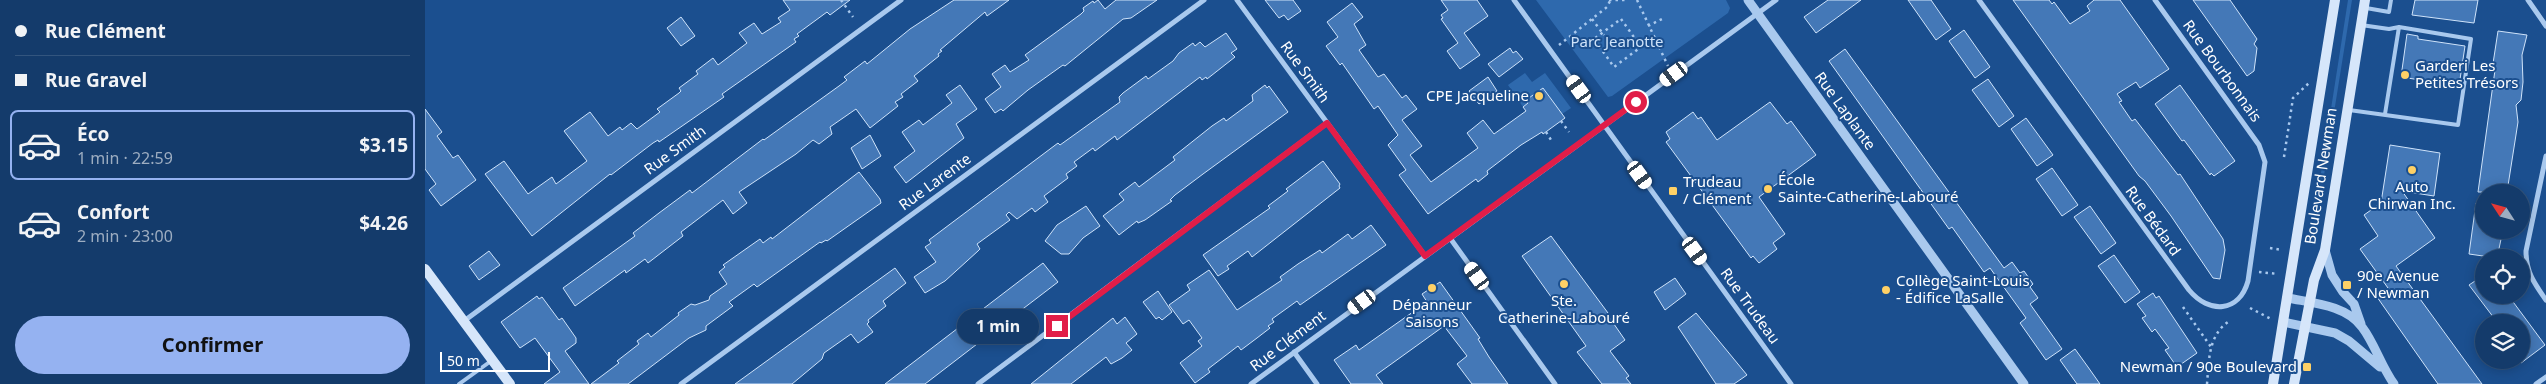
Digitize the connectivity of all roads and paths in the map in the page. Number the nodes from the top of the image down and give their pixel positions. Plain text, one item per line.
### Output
1 (841, 0) edge
2 (901, 0) edge
3 (1204, 0) edge
4 (1237, 0) edge
5 (1514, 0) edge
6 (1625, 0) edge
7 (1637, 0) edge
8 (1748, 0) edge
9 (1776, 0) edge
10 (1979, 0) edge
11 (2155, 0) edge
12 (2335, 0) edge
13 (2391, 0) edge
14 (2528, 0) edge
15 (1610, 1) edge
16 (2364, 4) edge
17 (1758, 14) junction
18 (853, 16) dead end
19 (1664, 18) dead end
20 (1592, 19) junction
21 (2361, 25) junction
22 (1648, 26) junction
23 (2546, 26) edge
24 (2399, 27) junction
25 (1603, 34) junction
26 (1563, 41) dead end
27 (1664, 60) dead end
28 (2309, 83) dead end
29 (2347, 110) junction
30 (2385, 114) junction
31 (1561, 121) dead end
32 (1327, 123) junction
33 (1605, 125) junction
34 (1546, 132) dead end
35 (1569, 132) dead end
36 (1553, 143) dead end
37 (2546, 156) edge
38 (2264, 157) joint
39 (2284, 157) dead end
40 (1450, 238) junction
41 (2270, 248) dead end
42 (2283, 250) dead end
43 (2325, 250) junction
44 (1425, 256) junction
45 (425, 269) edge
46 (2267, 273) dead end
47 (2280, 274) dead end
48 (2288, 298) junction
49 (2546, 300) edge
50 (2309, 302) junction
51 (2183, 307) dead end
52 (2250, 308) dead end
53 (464, 321) junction
54 (2278, 321) junction
55 (2228, 322) dead end
56 (2305, 326) junction
57 (2362, 327) junction
58 (2211, 347) junction
59 (1294, 352) junction
60 (493, 360) junction
61 (2384, 370) junction
62 (2546, 377) edge
63 (459, 384) edge
64 (510, 384) edge
65 (681, 384) edge
66 (979, 384) edge
67 (1251, 384) edge
68 (1317, 384) edge
69 (1555, 384) edge
70 (1791, 384) edge
71 (2024, 384) edge
72 (2207, 384) edge
73 (2273, 384) edge
74 (2294, 384) edge
75 (2394, 384) edge
76 (2536, 384) edge

1 - 18 path
2 - 53 street, Rue Smith
3 - 65 street, Rue Larente
4 - 32 street, Rue Smith
5 - 33 street, Rue Trudeau
6 - 15 path
7 - 22 path
8 - 17 street, Rue Laplante
9 - 17 street, Rue Clément
10 - 38 street, Rue Bédard
11 - 38 street, Rue Bourbonnais
12 - 48 main road, Boulevard Newman
13 - 16 lane
14 - 23 street
15 - 20 path
16 - 21 main road, Boulevard Newman
17 - 33 street, Rue Clément
17 - 71 street, Rue Laplante
19 - 22 path
20 - 25 path
20 - 26 path
21 - 24 lane
21 - 29 main road, Boulevard Newman
22 - 27 path
24 - 30 lane
24 - 30 lane
25 - 25 path
28 - 39 path
29 - 30 lane
29 - 43 main road, Boulevard Newman
31 - 35 path
32 - 44 street, Rue Smith
32 - 66 street
33 - 40 street, Rue Clément
33 - 70 street, Rue Trudeau
34 - 36 path
37 - 49 street
40 - 44 street, Rue Clément
40 - 69 street
41 - 42 path
43 - 50 main road, Boulevard Newman
43 - 57 street
44 - 59 street, Rue Clément
45 - 53 main road
46 - 47 path
48 - 50 street
48 - 54 main road, Boulevard Newman
50 - 56 main road, Boulevard Newman
50 - 57 street
51 - 58 path
52 - 54 path
53 - 60 main road
54 - 56 street
54 - 73 main road, Boulevard Newman
55 - 58 path
56 - 61 street
56 - 74 main road, Boulevard Newman
57 - 61 street
58 - 72 path
59 - 67 street, Rue Clément
59 - 68 street
60 - 63 lane
60 - 64 main road
61 - 75 street
62 - 76 street

